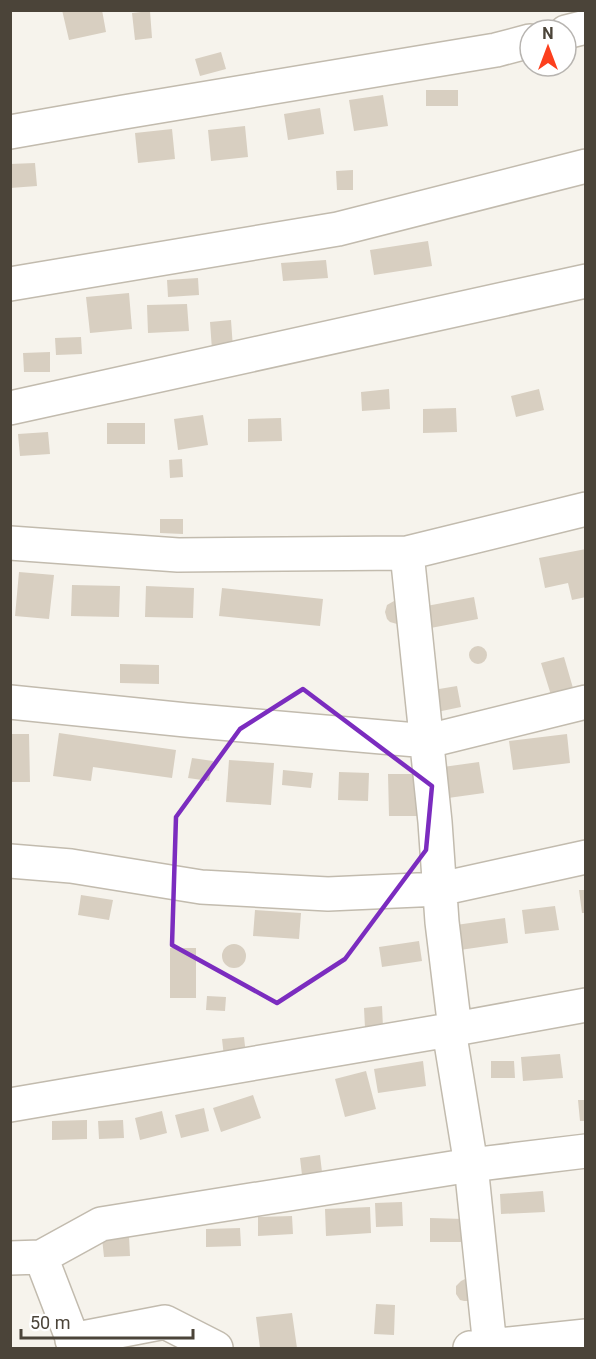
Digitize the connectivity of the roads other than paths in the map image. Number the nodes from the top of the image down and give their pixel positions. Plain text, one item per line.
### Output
1 (518, 44) edge
2 (10, 132) edge
3 (585, 166) edge
4 (585, 281) edge
5 (10, 284) edge
6 (10, 408) edge
7 (585, 509) edge
8 (10, 543) edge
9 (407, 554) junction
10 (10, 702) edge
11 (585, 702) edge
12 (428, 741) junction
13 (585, 857) edge
14 (10, 861) edge
15 (440, 889) junction
16 (585, 1005) edge
17 (452, 1030) junction
18 (10, 1105) edge
19 (585, 1151) edge
20 (471, 1165) junction
21 (26, 1258) edge
22 (585, 1336) edge
23 (74, 1344) edge
24 (216, 1348) edge
25 (480, 1348) edge

1 - 2 street
3 - 5 street
4 - 6 street
7 - 9 street
8 - 9 street
9 - 12 street
10 - 12 street
11 - 12 street
12 - 15 street
13 - 15 street
14 - 15 street
15 - 17 street
16 - 17 street
17 - 18 street
17 - 20 street
19 - 20 street
20 - 21 street
20 - 25 street
21 - 23 street
22 - 25 street
23 - 24 street

